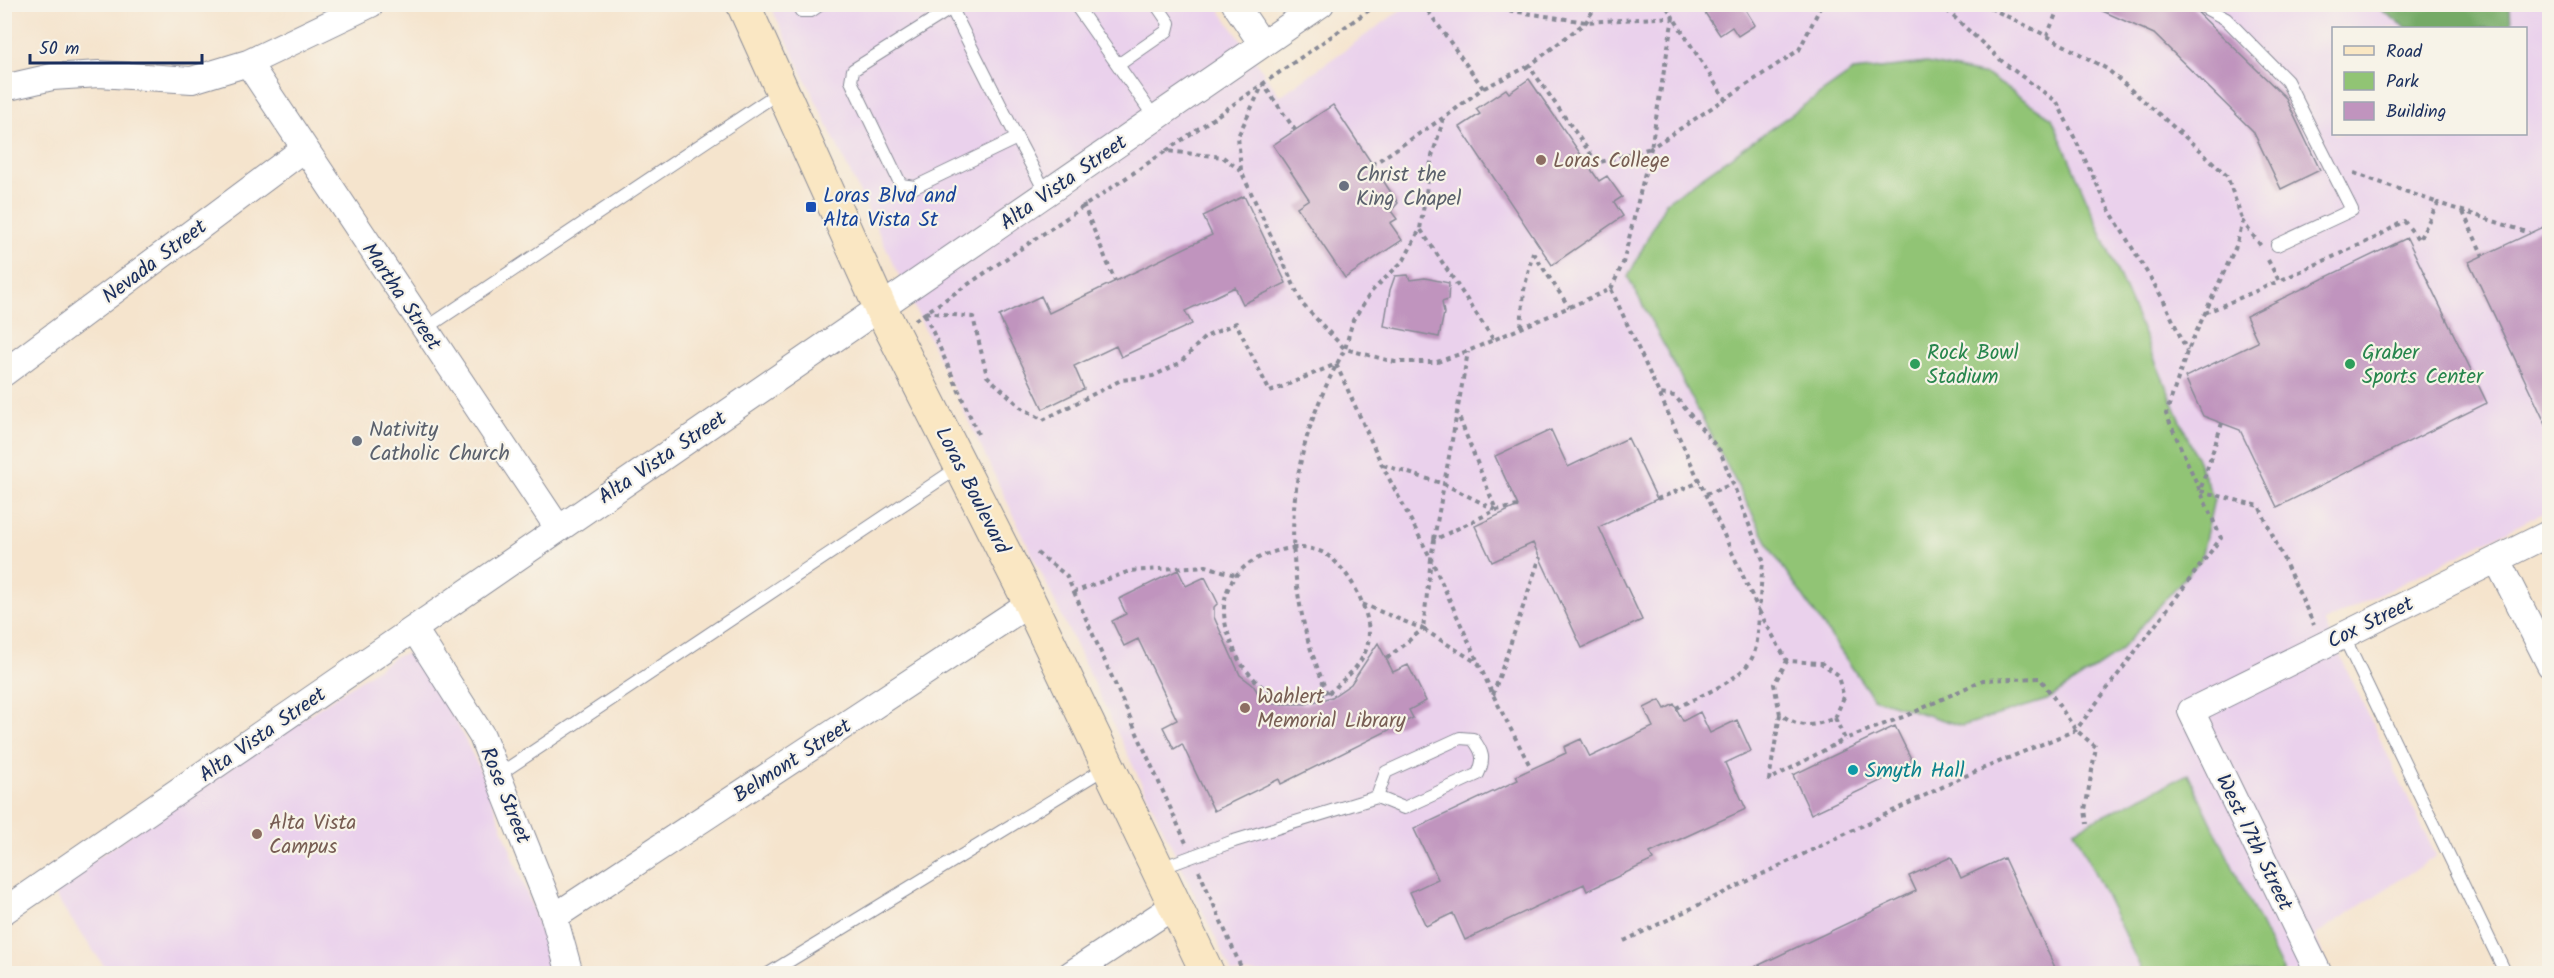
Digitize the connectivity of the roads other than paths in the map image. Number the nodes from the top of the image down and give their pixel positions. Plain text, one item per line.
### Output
1 (371, 4) edge
2 (743, 4) edge
3 (797, 4) edge
4 (821, 4) edge
5 (1075, 4) edge
6 (1156, 4) edge
7 (1235, 4) edge
8 (1321, 4) edge
9 (2198, 4) edge
10 (955, 7) edge
11 (1262, 44) junction
12 (248, 63) junction
13 (1118, 65) junction
14 (4, 88) edge
15 (782, 90) junction
16 (1155, 118) junction
17 (1017, 138) junction
18 (304, 149) junction
19 (1046, 193) junction
20 (2277, 245) dead end
21 (880, 307) junction
22 (425, 329) junction
23 (4, 373) edge
24 (960, 466) junction
25 (558, 528) junction
26 (2550, 533) edge
27 (2497, 560) junction
28 (1030, 603) junction
29 (414, 629) junction
30 (2334, 640) junction
31 (2550, 665) edge
32 (2191, 711) joint
33 (1108, 766) junction
34 (498, 775) junction
35 (1377, 797) junction
36 (1157, 869) junction
37 (1174, 906) junction
38 (4, 911) edge
39 (554, 917) junction
40 (570, 974) edge
41 (768, 974) edge
42 (1071, 974) edge
43 (1208, 974) edge
44 (2319, 974) edge
45 (2506, 974) edge

1 - 12 street
2 - 15 main road, Loras Boulevard
3 - 4 lane
5 - 13 lane
6 - 13 lane
7 - 11 street
8 - 11 street, Alta Vista Street
9 - 20 lane
10 - 17 lane
10 - 17 lane
11 - 16 street, Alta Vista Street
12 - 14 street
12 - 18 street, Martha Street
13 - 16 lane
15 - 21 main road, Loras Boulevard
15 - 22 lane
16 - 19 street, Alta Vista Street
17 - 19 lane
18 - 22 street, Martha Street
18 - 23 street, Nevada Street
19 - 21 street, Alta Vista Street
21 - 24 main road, Loras Boulevard
21 - 25 street, Alta Vista Street
22 - 25 street, Martha Street
24 - 28 main road, Loras Boulevard
24 - 34 lane
25 - 29 street, Alta Vista Street
26 - 27 street, Cox Street
27 - 30 street, Cox Street
27 - 31 street
28 - 33 main road, Loras Boulevard
28 - 39 street, Belmont Street
29 - 34 street, Rose Street
29 - 38 street, Alta Vista Street
30 - 32 street, Cox Street
30 - 45 lane
32 - 44 street, West 17th Street
33 - 36 main road, Loras Boulevard
33 - 41 lane
34 - 39 street, Rose Street
35 - 35 lane
35 - 36 lane
36 - 37 main road, Loras Boulevard
37 - 42 street
37 - 43 main road, Loras Boulevard
39 - 40 street, Rose Street

